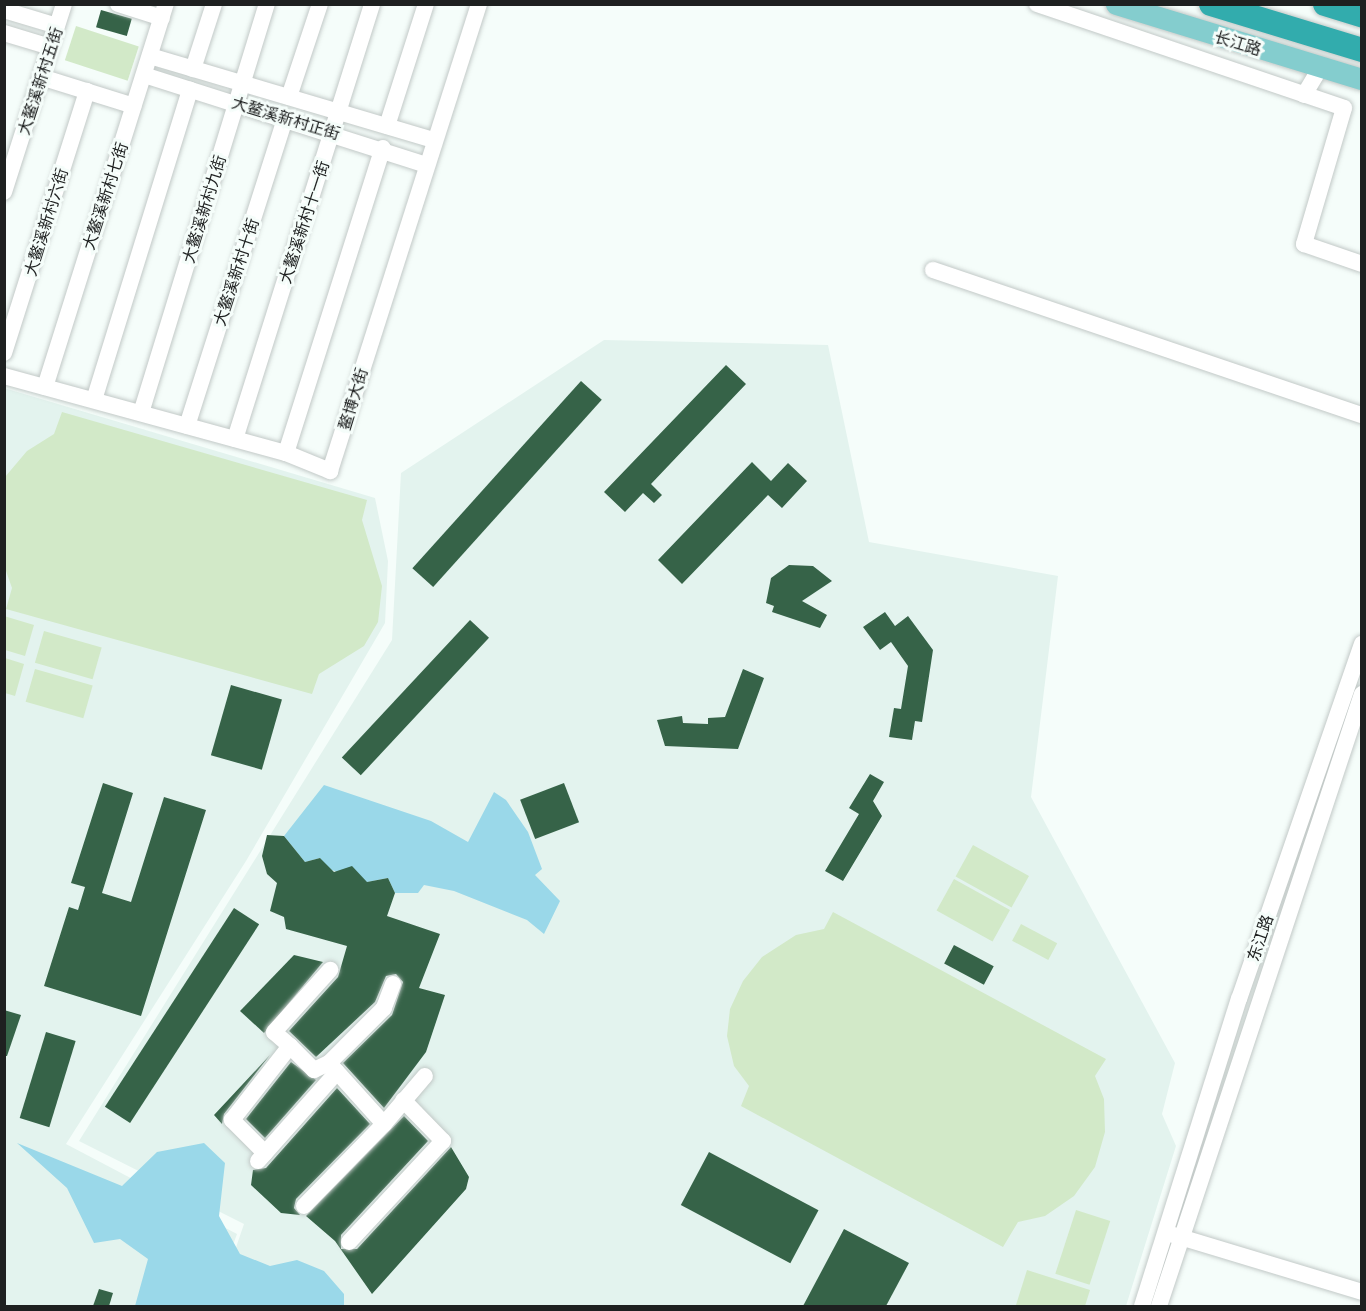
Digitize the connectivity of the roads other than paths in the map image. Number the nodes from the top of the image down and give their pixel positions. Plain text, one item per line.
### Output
1 (64, 4) edge
2 (118, 4) edge
3 (214, 4) edge
4 (267, 4) edge
5 (320, 4) edge
6 (372, 4) edge
7 (426, 4) edge
8 (479, 4) edge
9 (1037, 4) edge
10 (1116, 4) edge
11 (1211, 4) edge
12 (1325, 4) edge
13 (9, 8) edge
14 (164, 11) edge
15 (1362, 15) edge
16 (57, 26) junction
17 (4, 33) edge
18 (51, 47) junction
19 (1362, 50) edge
20 (150, 56) junction
21 (1320, 68) junction
22 (193, 69) junction
23 (144, 75) junction
24 (41, 77) junction
25 (1362, 79) edge
26 (242, 84) junction
27 (190, 89) junction
28 (87, 91) junction
29 (1304, 95) junction
30 (289, 97) junction
31 (237, 104) junction
32 (134, 106) junction
33 (338, 112) junction
34 (285, 118) junction
35 (387, 126) junction
36 (332, 132) junction
37 (433, 140) junction
38 (383, 148) junction
39 (426, 165) junction
40 (4, 192) edge
41 (1362, 264) edge
42 (933, 270) dead end
43 (4, 353) edge
44 (4, 376) edge
45 (45, 387) junction
46 (94, 400) junction
47 (141, 413) junction
48 (1362, 415) edge
49 (187, 426) junction
50 (235, 439) junction
51 (286, 453) junction
52 (1362, 644) edge
53 (1362, 694) edge
54 (330, 970) dead end
55 (393, 984) dead end
56 (290, 1046) junction
57 (333, 1068) junction
58 (425, 1076) dead end
59 (403, 1100) junction
60 (384, 1124) junction
61 (304, 1206) dead end
62 (1172, 1234) junction
63 (349, 1242) dead end
64 (1362, 1292) edge
65 (1142, 1306) edge
66 (1159, 1306) edge

1 - 16 street, 大鳌溪新村五街
2 - 14 street
3 - 22 street
4 - 26 street, 大鳌溪新村九街
5 - 30 street
6 - 33 street, 大鳌溪新村十一街
7 - 35 street
8 - 37 street, 鳌博大街
9 - 29 street
10 - 21 main road, 长江路
11 - 19 highway, 长江路
12 - 15 highway
13 - 16 street
14 - 20 street, 大鳌溪新村七街
16 - 18 street, 大鳌溪新村五街
17 - 18 street
18 - 24 street, 大鳌溪新村五街
20 - 22 street, 大鳌溪新村正街
20 - 23 street, 大鳌溪新村七街
21 - 25 main road, 长江路
21 - 29 street
22 - 26 street, 大鳌溪新村正街
23 - 27 street, 大鳌溪新村正街
23 - 32 street, 大鳌溪新村七街
24 - 28 street
24 - 40 street, 大鳌溪新村五街
26 - 30 street, 大鳌溪新村正街
26 - 31 street, 大鳌溪新村九街
27 - 31 street, 大鳌溪新村正街
27 - 46 street
28 - 32 street
28 - 43 street, 大鳌溪新村六街
29 - 41 street
30 - 33 street, 大鳌溪新村正街
31 - 34 street, 大鳌溪新村正街
31 - 47 street, 大鳌溪新村九街
32 - 45 street, 大鳌溪新村七街
33 - 35 street, 大鳌溪新村正街
33 - 36 street, 大鳌溪新村十一街
34 - 36 street, 大鳌溪新村正街
34 - 49 street, 大鳌溪新村十街
35 - 37 street, 大鳌溪新村正街
36 - 38 street, 大鳌溪新村正街
36 - 50 street, 大鳌溪新村十一街
37 - 39 street, 鳌博大街
38 - 39 street, 大鳌溪新村正街
38 - 51 street
39 - 51 street, 鳌博大街
42 - 48 street
44 - 45 street, 鳌博大街
45 - 46 street, 鳌博大街
46 - 47 street, 鳌博大街
47 - 49 street, 鳌博大街
49 - 50 street, 鳌博大街
50 - 51 street, 鳌博大街
52 - 62 street, 东江路
53 - 62 street, 东江路
54 - 56 street
55 - 57 street
56 - 57 street
56 - 57 street
57 - 60 street
58 - 59 street
59 - 60 street
59 - 63 street
60 - 61 street
62 - 64 street
62 - 65 street, 东江路
62 - 66 street, 东江路

